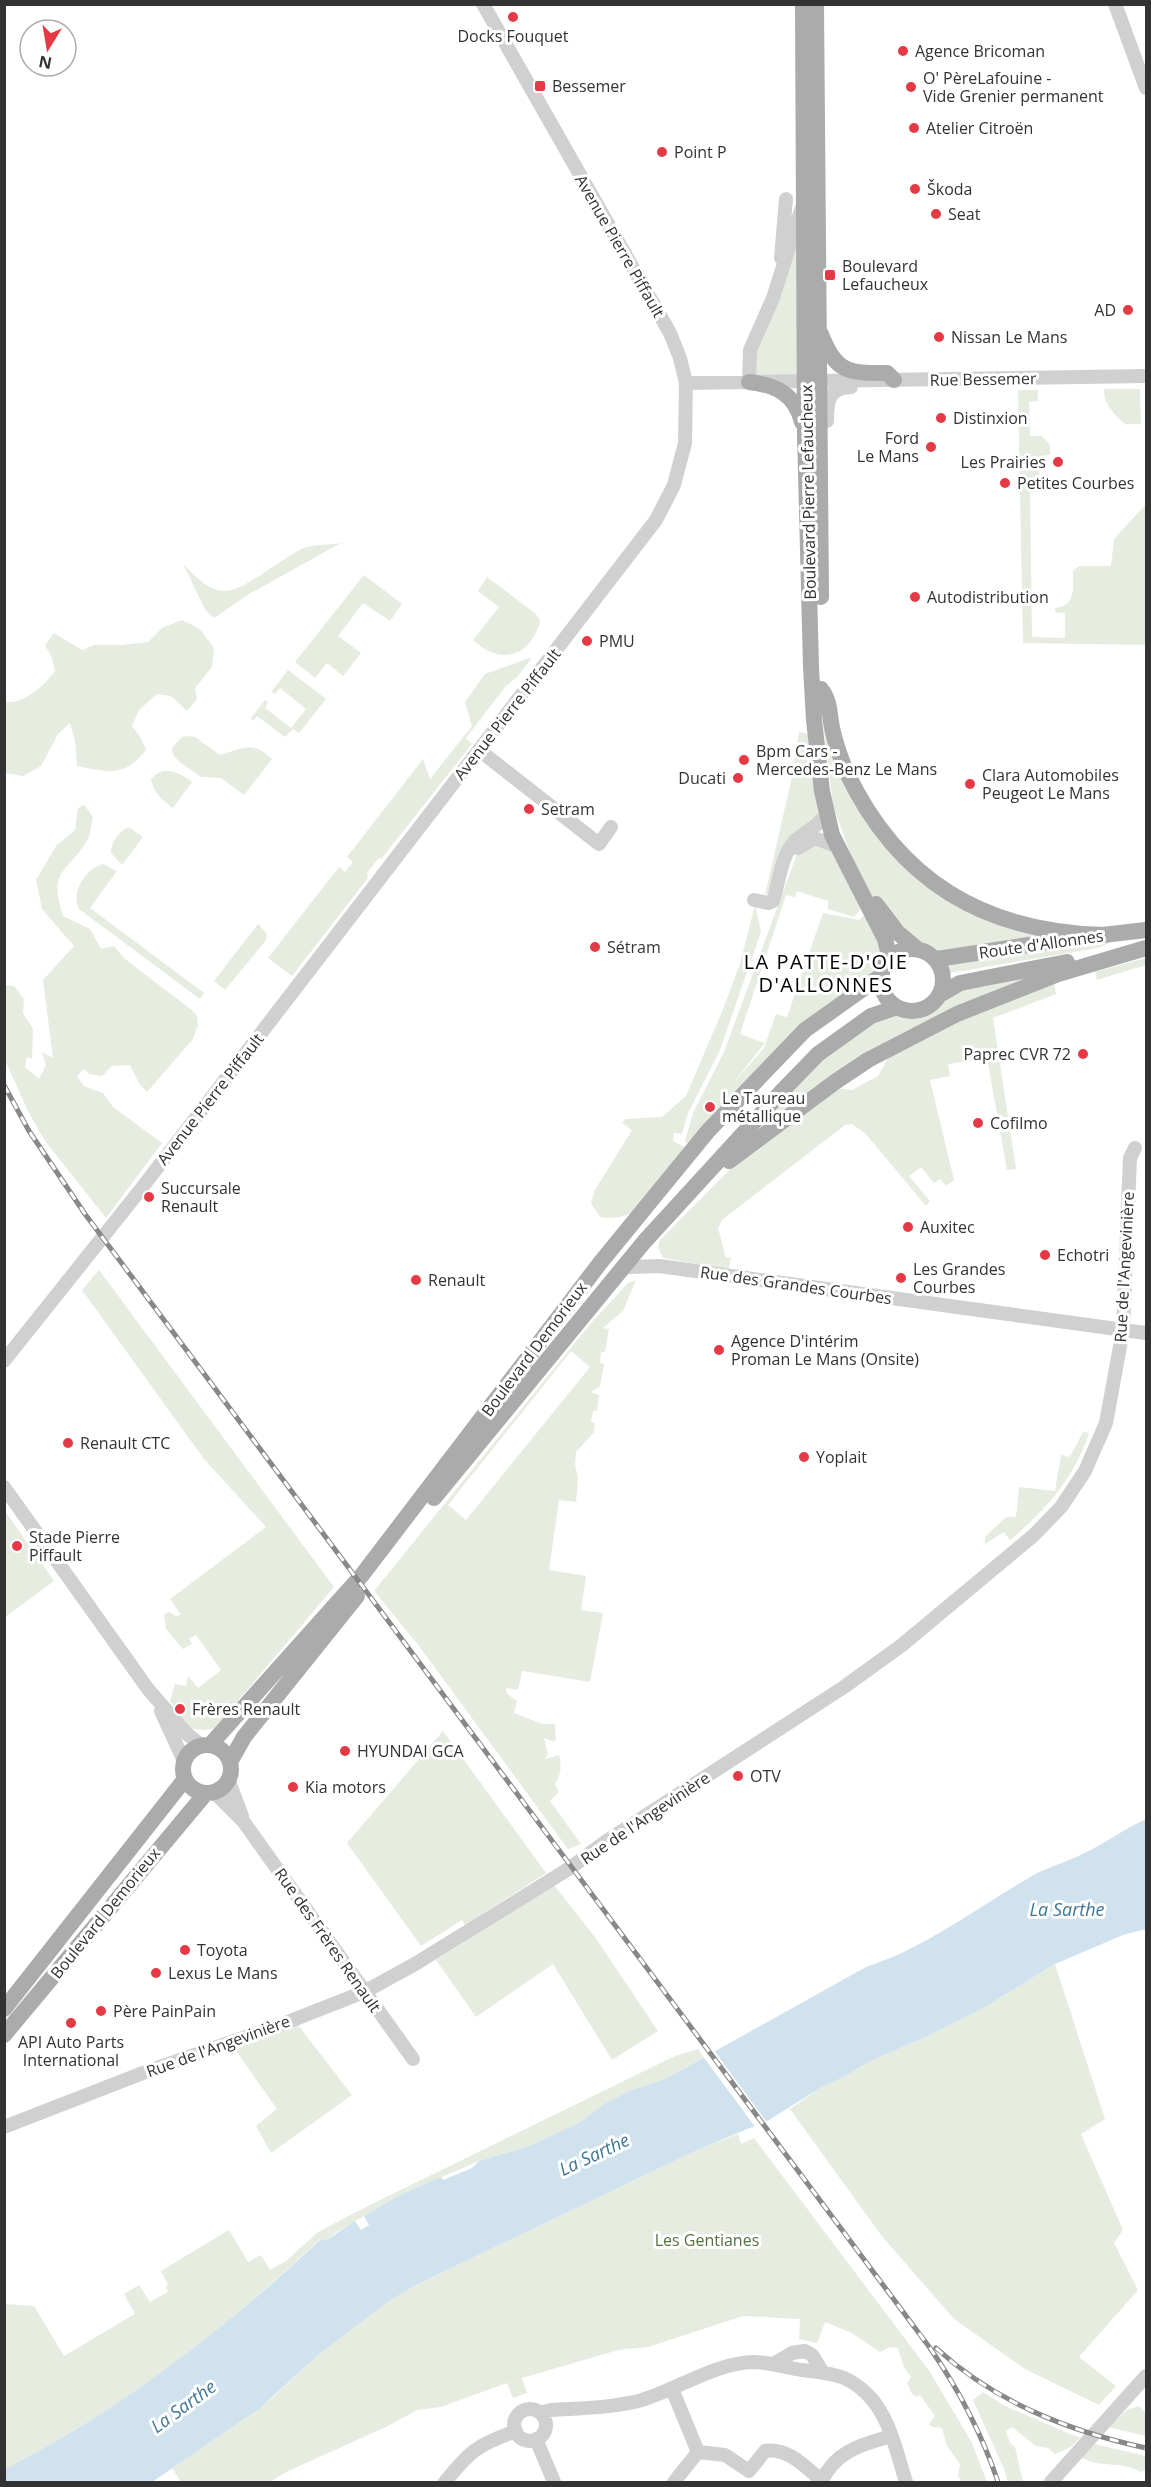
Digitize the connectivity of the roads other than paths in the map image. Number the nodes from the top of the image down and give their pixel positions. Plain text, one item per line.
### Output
1 (483, 4) edge
2 (803, 4) edge
3 (816, 4) edge
4 (1115, 4) edge
5 (1146, 88) edge
6 (805, 193) junction
7 (786, 199) dead end
8 (773, 298) junction
9 (819, 331) junction
10 (1146, 376) edge
11 (896, 380) junction
12 (813, 381) junction
13 (749, 382) junction
14 (686, 383) junction
15 (805, 434) junction
16 (821, 535) junction
17 (821, 689) junction
18 (479, 750) junction
19 (827, 813) junction
20 (611, 827) dead end
21 (836, 846) junction
22 (782, 875) junction
23 (754, 900) dead end
24 (1146, 930) edge
25 (1104, 935) junction
26 (915, 948) junction
27 (1146, 948) edge
28 (936, 959) junction
29 (883, 970) junction
30 (940, 994) junction
31 (897, 1007) junction
32 (1134, 1148) dead end
33 (644, 1244) junction
34 (659, 1266) junction
35 (629, 1267) junction
36 (587, 1308) junction
37 (1123, 1330) junction
38 (1146, 1333) edge
39 (4, 1360) edge
40 (4, 1487) edge
41 (148, 1689) junction
42 (206, 1746) junction
43 (184, 1761) junction
44 (230, 1762) junction
45 (185, 1779) junction
46 (228, 1779) junction
47 (210, 1793) junction
48 (243, 1821) junction
49 (364, 1992) junction
50 (4, 2008) edge
51 (4, 2035) edge
52 (413, 2059) dead end
53 (4, 2127) edge
54 (775, 2363) junction
55 (822, 2370) junction
56 (1146, 2376) edge
57 (672, 2389) junction
58 (1129, 2396) junction
59 (1146, 2396) edge
60 (541, 2413) junction
61 (516, 2431) junction
62 (891, 2436) junction
63 (537, 2439) junction
64 (698, 2452) junction
65 (821, 2481) edge
66 (445, 2482) edge
67 (554, 2482) edge
68 (674, 2482) edge
69 (906, 2482) edge
70 (1050, 2482) edge

1 - 14 street, Avenue Pierre Piffault
2 - 6 main road, Boulevard Pierre Lefaucheux
3 - 9 main road, Boulevard Pierre Lefaucheux
4 - 5 street
6 - 8 street
6 - 12 main road, Boulevard Pierre Lefaucheux
7 - 8 street
8 - 13 street
9 - 11 main road
9 - 12 main road, Boulevard Pierre Lefaucheux
10 - 11 street, Rue Bessemer
11 - 12 street, Rue Bessemer
11 - 16 street
12 - 13 street, Rue Bessemer
12 - 15 main road, Boulevard Pierre Lefaucheux
12 - 16 main road, Boulevard Pierre Lefaucheux
13 - 14 street, Rue Bessemer
13 - 15 main road
14 - 18 street, Avenue Pierre Piffault
15 - 19 main road, Boulevard Pierre Lefaucheux
16 - 17 main road, Boulevard Pierre Lefaucheux
17 - 25 main road
17 - 26 main road, Boulevard Pierre Lefaucheux
18 - 20 street
18 - 39 street, Avenue Pierre Piffault
19 - 21 main road, Boulevard Pierre Lefaucheux
19 - 22 street
21 - 22 street
21 - 29 main road, Boulevard Pierre Lefaucheux
22 - 23 street
24 - 25 main road, Route d'Allonnes
25 - 28 main road, Route d'Allonnes
26 - 28 main road
26 - 29 main road
27 - 30 main road, Route d'Allonnes
27 - 33 main road
28 - 30 main road
29 - 31 main road
29 - 42 main road, Boulevard Demorieux
30 - 31 main road
31 - 33 main road, Boulevard Demorieux
32 - 37 street, Rue de l'Angevinière
33 - 34 street
33 - 35 main road
33 - 36 main road, Boulevard Demorieux
34 - 35 street, Rue des Grandes Courbes
34 - 37 street, Rue des Grandes Courbes
35 - 36 main road
36 - 44 main road, Boulevard Demorieux
37 - 38 street, Rue des Grandes Courbes
37 - 49 street, Rue de l'Angevinière
40 - 41 street
41 - 42 street
41 - 43 street
42 - 43 main road
42 - 44 main road
43 - 45 main road
44 - 46 main road
45 - 47 main road
45 - 50 main road, Boulevard Demorieux
46 - 47 main road
46 - 48 street, Rue des Frères Renault
47 - 48 street, Rue des Frères Renault
47 - 51 main road, Boulevard Demorieux
48 - 49 street, Rue des Frères Renault
49 - 52 street, Rue des Frères Renault
49 - 53 street, Rue de l'Angevinière
54 - 55 street
54 - 55 street
54 - 57 street
55 - 62 street
56 - 58 street
57 - 60 street
57 - 64 street
58 - 59 street
58 - 70 street
60 - 61 street
60 - 63 street
61 - 63 street
61 - 66 street
62 - 65 street
62 - 69 street
63 - 67 street
64 - 65 street
64 - 68 street

